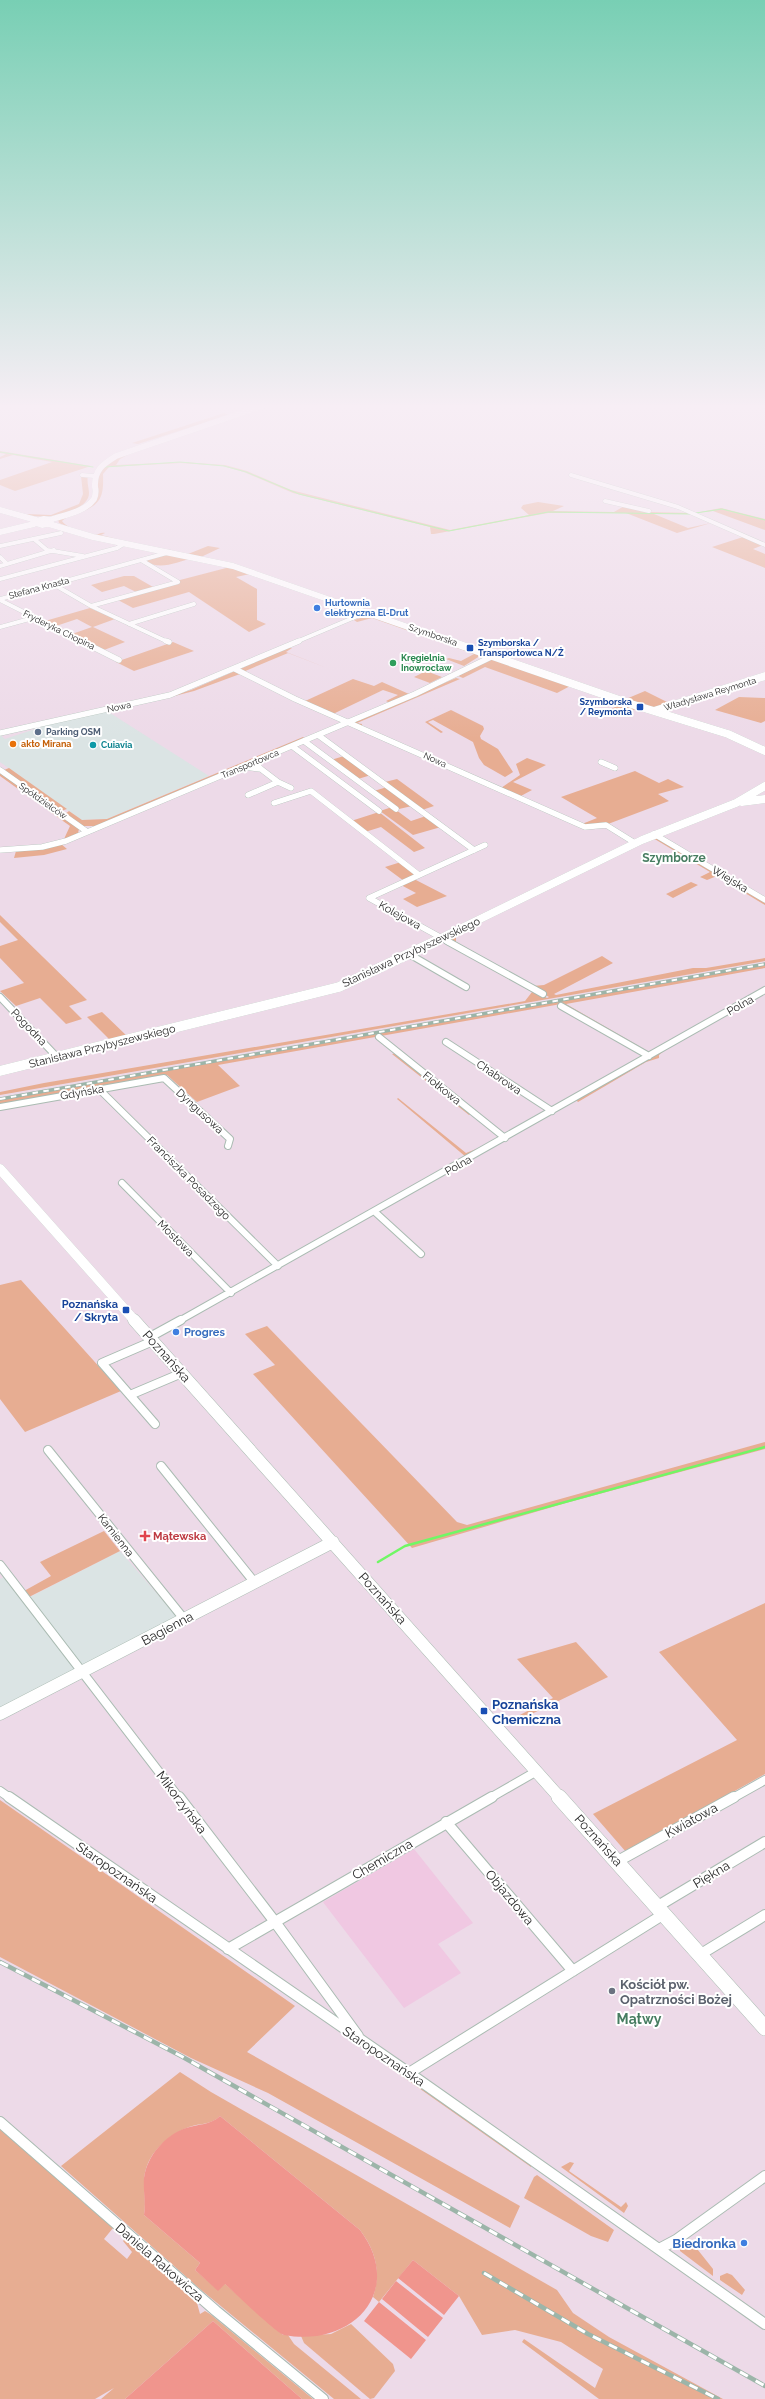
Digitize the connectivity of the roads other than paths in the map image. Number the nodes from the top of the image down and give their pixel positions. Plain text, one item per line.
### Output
1 (14, 515) edge
2 (67, 515) edge
3 (696, 515) edge
4 (35, 522) junction
5 (49, 522) junction
6 (0, 532) edge
7 (61, 533) dead end
8 (34, 539) junction
9 (125, 543) junction
10 (765, 545) edge
11 (0, 546) edge
12 (54, 550) junction
13 (171, 552) junction
14 (0, 557) edge
15 (84, 557) junction
16 (141, 560) junction
17 (7, 564) junction
18 (0, 566) edge
19 (0, 579) edge
20 (53, 584) junction
21 (0, 599) edge
22 (194, 604) dead end
23 (91, 606) junction
24 (367, 612) junction
25 (33, 618) junction
26 (129, 624) junction
27 (0, 627) edge
28 (169, 642) dead end
29 (493, 656) junction
30 (119, 660) dead end
31 (235, 669) junction
32 (765, 676) edge
33 (654, 711) junction
34 (349, 722) junction
35 (0, 733) edge
36 (318, 735) junction
37 (304, 741) junction
38 (292, 746) junction
39 (765, 751) edge
40 (266, 757) junction
41 (601, 762) dead end
42 (243, 767) junction
43 (615, 768) dead end
44 (260, 769) junction
45 (0, 770) edge
46 (278, 782) junction
47 (765, 786) edge
48 (291, 788) junction
49 (308, 792) junction
50 (248, 795) dead end
51 (298, 795) junction
52 (765, 799) edge
53 (274, 803) dead end
54 (736, 803) junction
55 (396, 809) dead end
56 (378, 811) dead end
57 (86, 831) junction
58 (654, 834) junction
59 (635, 843) junction
60 (485, 845) dead end
61 (0, 850) edge
62 (474, 850) junction
63 (419, 875) junction
64 (765, 900) edge
65 (442, 938) junction
66 (409, 954) junction
67 (466, 986) dead end
68 (765, 990) edge
69 (543, 994) dead end
70 (0, 997) edge
71 (561, 1006) dead end
72 (379, 1037) dead end
73 (446, 1042) dead end
74 (649, 1056) junction
75 (57, 1057) junction
76 (0, 1071) edge
77 (164, 1078) joint
78 (99, 1089) junction
79 (0, 1107) edge
80 (552, 1111) junction
81 (505, 1138) junction
82 (228, 1146) dead end
83 (0, 1169) edge
84 (122, 1183) dead end
85 (375, 1212) junction
86 (421, 1254) dead end
87 (278, 1266) junction
88 (231, 1293) junction
89 (152, 1339) junction
90 (182, 1373) junction
91 (130, 1395) junction
92 (156, 1424) dead end
93 (48, 1450) dead end
94 (161, 1466) dead end
95 (333, 1542) junction
96 (0, 1565) edge
97 (255, 1583) junction
98 (184, 1619) junction
99 (83, 1672) junction
100 (0, 1714) edge
101 (538, 1771) junction
102 (765, 1780) edge
103 (0, 1791) edge
104 (446, 1822) junction
105 (765, 1842) edge
106 (618, 1861) junction
107 (661, 1910) junction
108 (765, 1914) edge
109 (274, 1922) junction
110 (228, 1949) junction
111 (701, 1954) junction
112 (573, 1971) junction
113 (338, 2007) junction
114 (326, 2017) junction
115 (765, 2028) edge
116 (362, 2041) junction
117 (410, 2073) junction
118 (0, 2122) edge
119 (765, 2176) edge
120 (659, 2249) junction
121 (765, 2324) edge
122 (324, 2399) edge

1 - 4 street
2 - 5 street
3 - 10 street
4 - 5 street
4 - 6 street
5 - 9 street, Szymborska
7 - 8 street
8 - 11 street
8 - 12 street
9 - 13 street, Szymborska
9 - 15 street
12 - 15 street
12 - 17 street
13 - 16 street, Stefana Knasta
13 - 24 street, Szymborska
14 - 17 street
15 - 19 street
16 - 20 street, Stefana Knasta
16 - 23 street
17 - 18 street
20 - 21 street, Stefana Knasta
20 - 23 street
21 - 25 street, Fryderyka Chopina
22 - 26 street
23 - 26 street
24 - 29 street, Szymborska
24 - 31 street, Nowa
25 - 27 street
25 - 30 street, Fryderyka Chopina
26 - 28 street
29 - 33 street, Szymborska
29 - 34 street, Transportowca
31 - 34 street, Nowa
31 - 35 street, Nowa
32 - 33 street, Władysława Reymonta
33 - 39 street, Szymborska
34 - 36 street, Transportowca
34 - 59 street, Nowa
36 - 37 street, Transportowca
36 - 62 street
37 - 38 street, Transportowca
37 - 55 street
38 - 40 street, Transportowca
38 - 56 street
40 - 42 street, Transportowca
40 - 44 street
41 - 43 street
42 - 44 street
42 - 57 street, Transportowca
44 - 46 street
45 - 57 street, Spółdzielców
46 - 48 street
46 - 50 street
47 - 54 street, Stanisława Przybyszewskiego
48 - 49 street
48 - 51 street
49 - 51 street
49 - 63 street
51 - 53 street
52 - 54 street, Stanisława Przybyszewskiego
54 - 58 street, Stanisława Przybyszewskiego
57 - 61 street, Transportowca
58 - 59 street, Stanisława Przybyszewskiego
58 - 64 street, Wiejska
59 - 65 street, Stanisława Przybyszewskiego
60 - 62 street, Kolejowa
62 - 63 street, Kolejowa
63 - 65 street, Kolejowa
65 - 66 street, Stanisława Przybyszewskiego
65 - 69 street, Kolejowa
66 - 67 street
66 - 75 street, Stanisława Przybyszewskiego
68 - 74 street, Polna
70 - 75 street, Pogodna
71 - 74 street
72 - 81 street, Fiołkowa
73 - 80 street, Chabrowa
74 - 80 street, Polna
75 - 76 street, Stanisława Przybyszewskiego
77 - 78 street, Gdyńska
77 - 82 street, Dyngusowa
78 - 79 street, Gdyńska
78 - 87 street, Franciszka Posadzego
80 - 81 street, Polna
81 - 85 street, Polna
83 - 89 street, Poznańska
84 - 88 street, Mostowa
85 - 86 street
85 - 87 street, Polna
87 - 88 street, Polna
88 - 89 street, Polna
89 - 90 street, Poznańska
89 - 91 street, Polna
90 - 91 street
90 - 95 street, Poznańska
91 - 92 street
93 - 98 street, Kamienna
94 - 97 street
95 - 97 street, Bagienna
95 - 101 street, Poznańska
96 - 99 street, Mikorzyńska
97 - 98 street, Bagienna
98 - 99 street, Bagienna
99 - 100 street, Bagienna
99 - 109 street, Mikorzyńska
101 - 104 street, Chemiczna
101 - 106 street, Poznańska
102 - 106 street, Kwiatowa
103 - 110 street, Staropoznańska
104 - 109 street, Chemiczna
104 - 112 street, Objazdowa
105 - 107 street, Piękna
106 - 107 street, Poznańska
107 - 111 street, Poznańska
107 - 112 street
108 - 111 street
109 - 110 street, Chemiczna
109 - 113 street, Mikorzyńska
110 - 114 street, Staropoznańska
111 - 115 street, Poznańska
112 - 117 street
113 - 114 street
113 - 116 street, Mikorzyńska
114 - 116 street, Staropoznańska
116 - 117 street, Staropoznańska
117 - 120 street, Staropoznańska
118 - 122 street, Daniela Rakowicza
119 - 120 street
120 - 121 street, Staropoznańska

